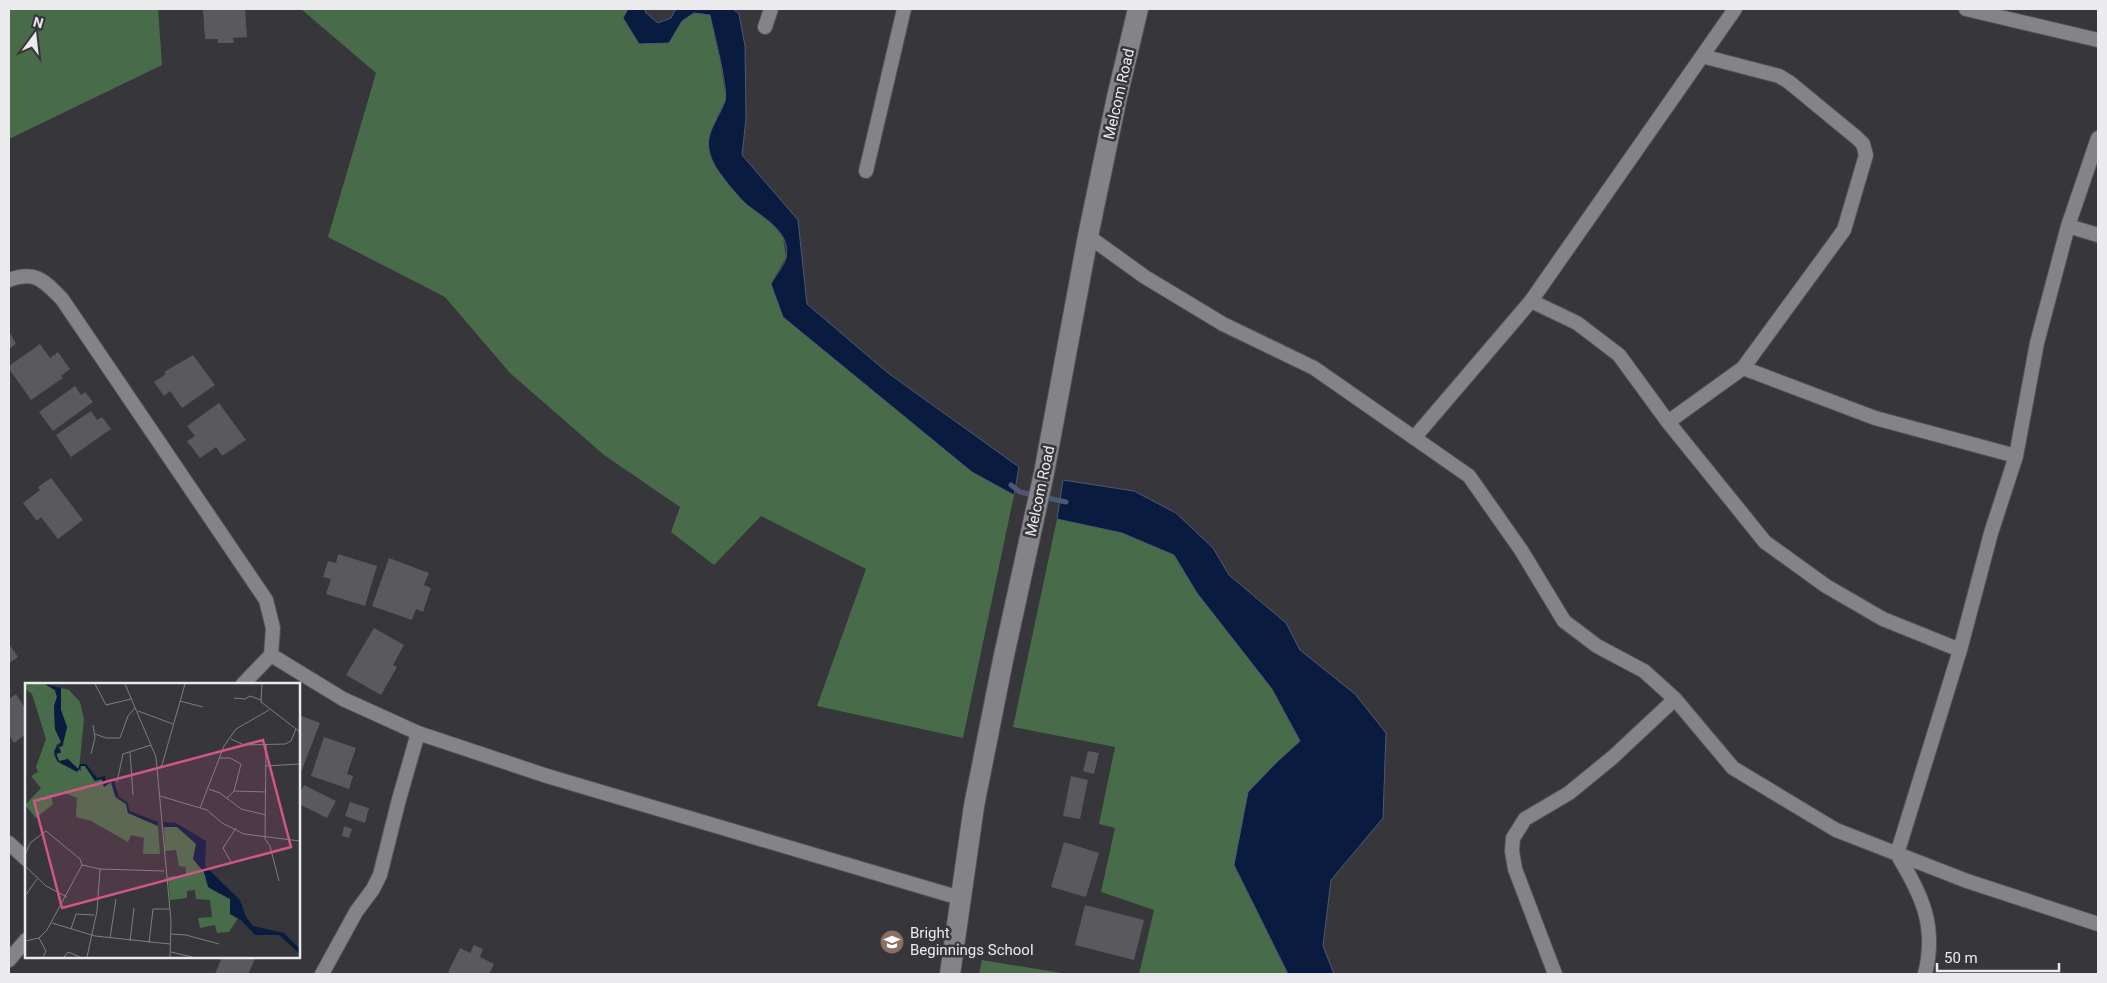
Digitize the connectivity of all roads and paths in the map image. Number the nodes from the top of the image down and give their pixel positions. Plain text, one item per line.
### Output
1 (771, 9) edge
2 (904, 9) edge
3 (1138, 9) edge
4 (1735, 9) edge
5 (1966, 9) edge
6 (765, 27) dead end
7 (2098, 40) edge
8 (1702, 56) junction
9 (2098, 138) edge
10 (866, 171) dead end
11 (2068, 226) junction
12 (2098, 235) edge
13 (1088, 236) junction
14 (9, 280) edge
15 (1531, 301) junction
16 (1743, 368) junction
17 (1668, 422) junction
18 (1414, 438) junction
19 (2016, 456) junction
20 (1960, 650) junction
21 (272, 655) junction
22 (244, 683) edge
23 (1675, 699) junction
24 (418, 734) junction
25 (9, 843) edge
26 (1897, 854) junction
27 (25, 858) edge
28 (960, 898) junction
29 (2098, 924) edge
30 (25, 941) edge
31 (9, 960) edge
32 (322, 974) edge
33 (950, 974) edge
34 (1555, 974) edge
35 (1926, 974) edge

1 - 6 street
2 - 10 street
3 - 13 main road, Melcom Road
4 - 8 street
5 - 7 street
8 - 15 street
8 - 16 street
9 - 11 street
11 - 12 street
11 - 19 street
13 - 18 street
13 - 28 main road, Melcom Road
14 - 21 street
15 - 17 street
15 - 18 street
16 - 17 street
16 - 19 street
17 - 20 street
18 - 23 street
19 - 20 street
20 - 26 street
21 - 22 street
21 - 24 street
23 - 26 street
23 - 34 street
24 - 28 street
24 - 32 street
25 - 27 street
26 - 29 street
26 - 35 street
28 - 33 main road, Melcom Road
30 - 31 street

